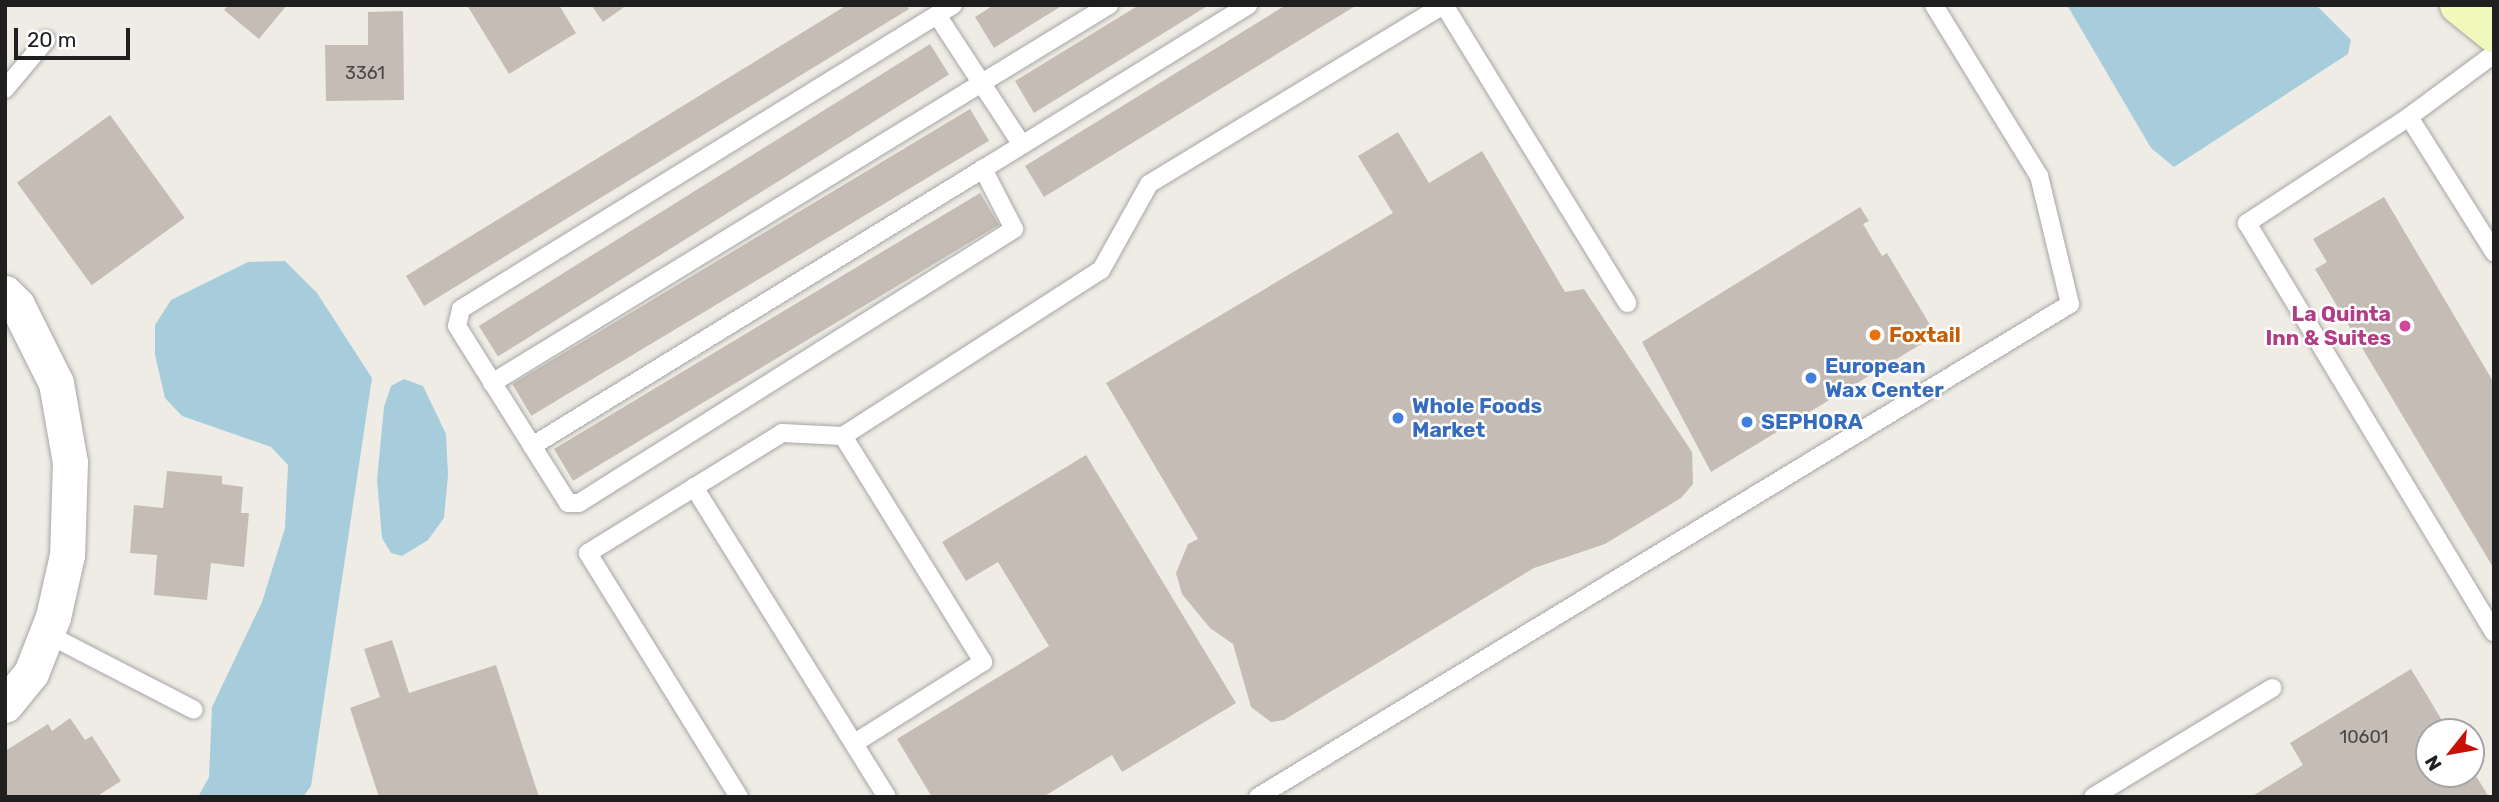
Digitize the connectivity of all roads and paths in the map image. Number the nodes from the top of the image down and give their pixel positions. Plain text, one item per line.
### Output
1 (1110, 5) edge
2 (1249, 5) edge
3 (1444, 5) edge
4 (1934, 5) edge
5 (2459, 5) edge
6 (945, 10) edge
7 (2494, 33) edge
8 (46, 40) dead end
9 (2494, 54) edge
10 (982, 83) junction
11 (5, 89) edge
12 (2409, 117) junction
13 (1022, 145) junction
14 (983, 169) junction
15 (2494, 252) edge
16 (5, 293) edge
17 (1627, 303) dead end
18 (492, 383) junction
19 (843, 436) junction
20 (532, 446) junction
21 (694, 487) junction
22 (2494, 632) edge
23 (47, 634) junction
24 (2272, 688) dead end
25 (5, 705) edge
26 (194, 710) dead end
27 (855, 743) junction
28 (739, 797) edge
29 (887, 797) edge
30 (1258, 797) edge
31 (2093, 797) edge

1 - 10 lane
2 - 13 lane
3 - 17 lane
3 - 19 lane
4 - 30 lane
5 - 7 street
6 - 10 lane
6 - 18 lane
8 - 11 lane
9 - 12 lane
10 - 13 lane
10 - 18 lane
12 - 15 lane
12 - 22 lane
13 - 14 lane
14 - 20 lane
14 - 20 lane
16 - 23 street
18 - 20 lane
19 - 21 lane
19 - 27 lane
21 - 27 lane
21 - 28 lane
23 - 25 street
23 - 26 lane
24 - 31 lane
27 - 29 lane

